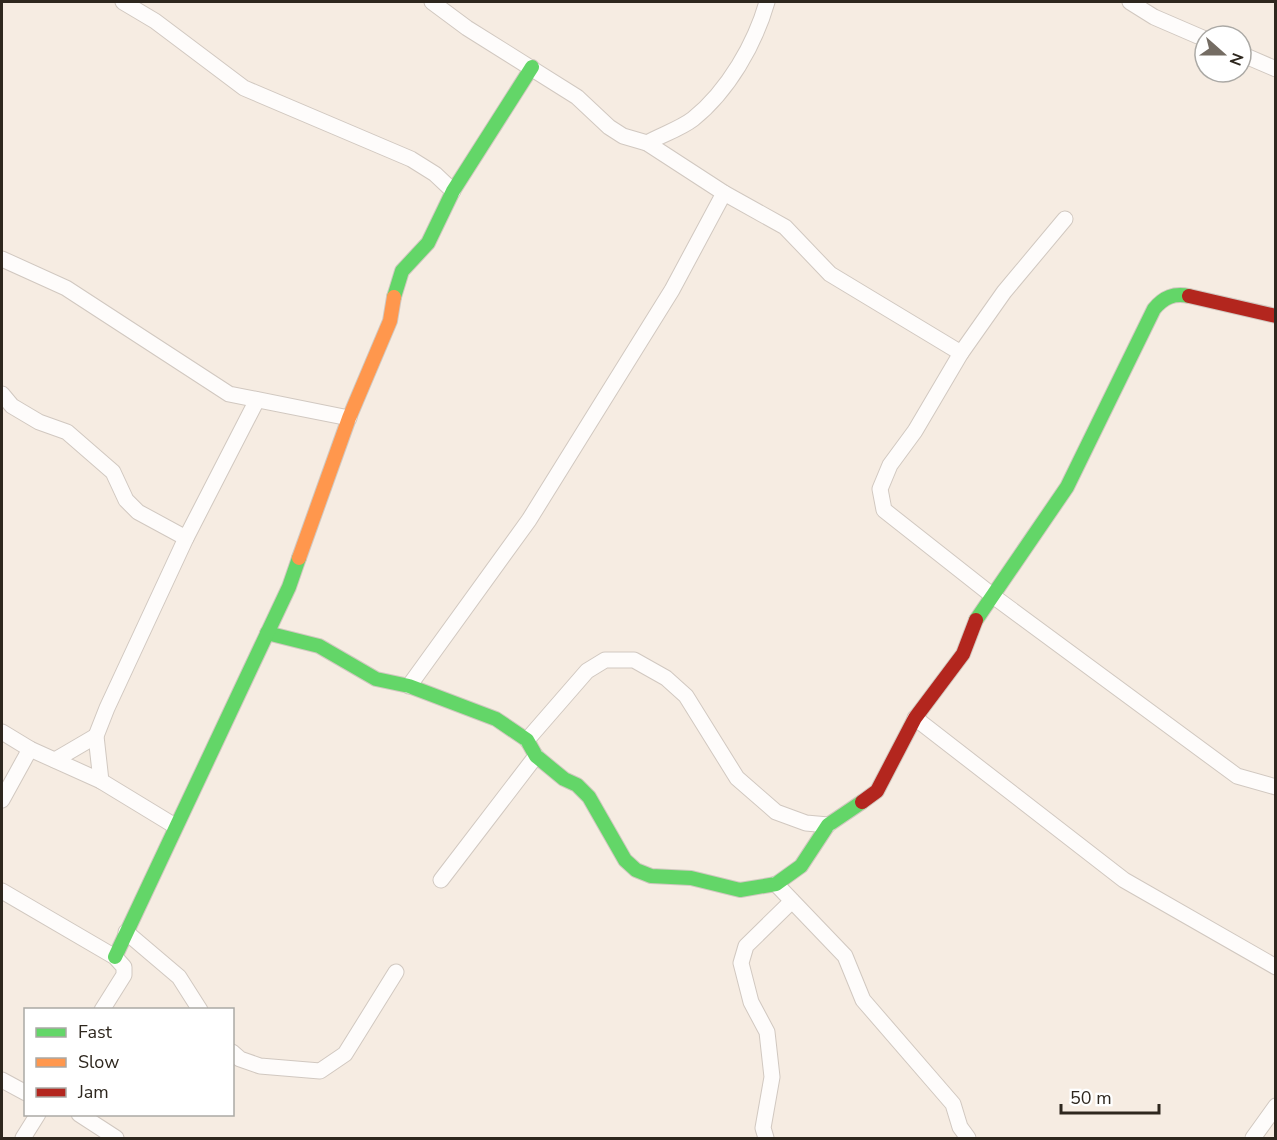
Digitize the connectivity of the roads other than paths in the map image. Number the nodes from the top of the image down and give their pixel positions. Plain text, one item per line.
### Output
1 (123, 2) edge
2 (432, 2) edge
3 (767, 2) edge
4 (1130, 2) edge
5 (1193, 34) edge
6 (1253, 59) edge
7 (532, 67) junction
8 (1275, 69) edge
9 (647, 143) junction
10 (453, 191) junction
11 (724, 193) junction
12 (1065, 219) dead end
13 (2, 259) edge
14 (1275, 316) edge
15 (961, 353) junction
16 (2, 394) edge
17 (256, 400) junction
18 (349, 418) junction
19 (186, 538) junction
20 (993, 596) junction
21 (267, 633) junction
22 (409, 686) junction
23 (915, 718) junction
24 (2, 732) edge
25 (96, 736) junction
26 (527, 740) junction
27 (30, 749) junction
28 (536, 756) junction
29 (55, 760) junction
30 (101, 781) junction
31 (1275, 787) edge
32 (2, 800) edge
33 (828, 825) junction
34 (175, 826) junction
35 (441, 880) dead end
36 (776, 884) junction
37 (2, 891) edge
38 (792, 901) junction
39 (126, 932) junction
40 (116, 957) junction
41 (1275, 967) edge
42 (396, 972) dead end
43 (103, 1008) edge
44 (199, 1008) edge
45 (234, 1054) edge
46 (2, 1080) edge
47 (24, 1092) edge
48 (1275, 1106) edge
49 (37, 1116) edge
50 (82, 1116) edge
51 (960, 1135) edge
52 (22, 1138) edge
53 (116, 1138) edge
54 (765, 1138) edge
55 (1253, 1138) edge

1 - 10 street
2 - 7 street
3 - 9 street
4 - 5 street
6 - 8 street
7 - 9 street
7 - 10 street
9 - 11 street
10 - 18 street
11 - 15 street
11 - 22 street
12 - 15 street
13 - 17 street
14 - 20 street
15 - 20 street
16 - 19 street
17 - 18 street
17 - 19 street
18 - 21 street
19 - 25 street
20 - 23 street
20 - 31 street
21 - 22 street
21 - 34 street
22 - 26 street
23 - 33 street
23 - 41 street
24 - 27 street
25 - 29 street
25 - 30 street
26 - 28 street
26 - 33 street
27 - 29 street
27 - 32 street
28 - 35 street
28 - 36 street
29 - 30 street
30 - 34 street
33 - 36 street
34 - 39 street
36 - 38 street
37 - 40 street
38 - 51 street
38 - 54 street
39 - 40 street
39 - 44 street
40 - 43 street
42 - 45 street
46 - 47 street
48 - 55 street
49 - 52 street
50 - 53 street

